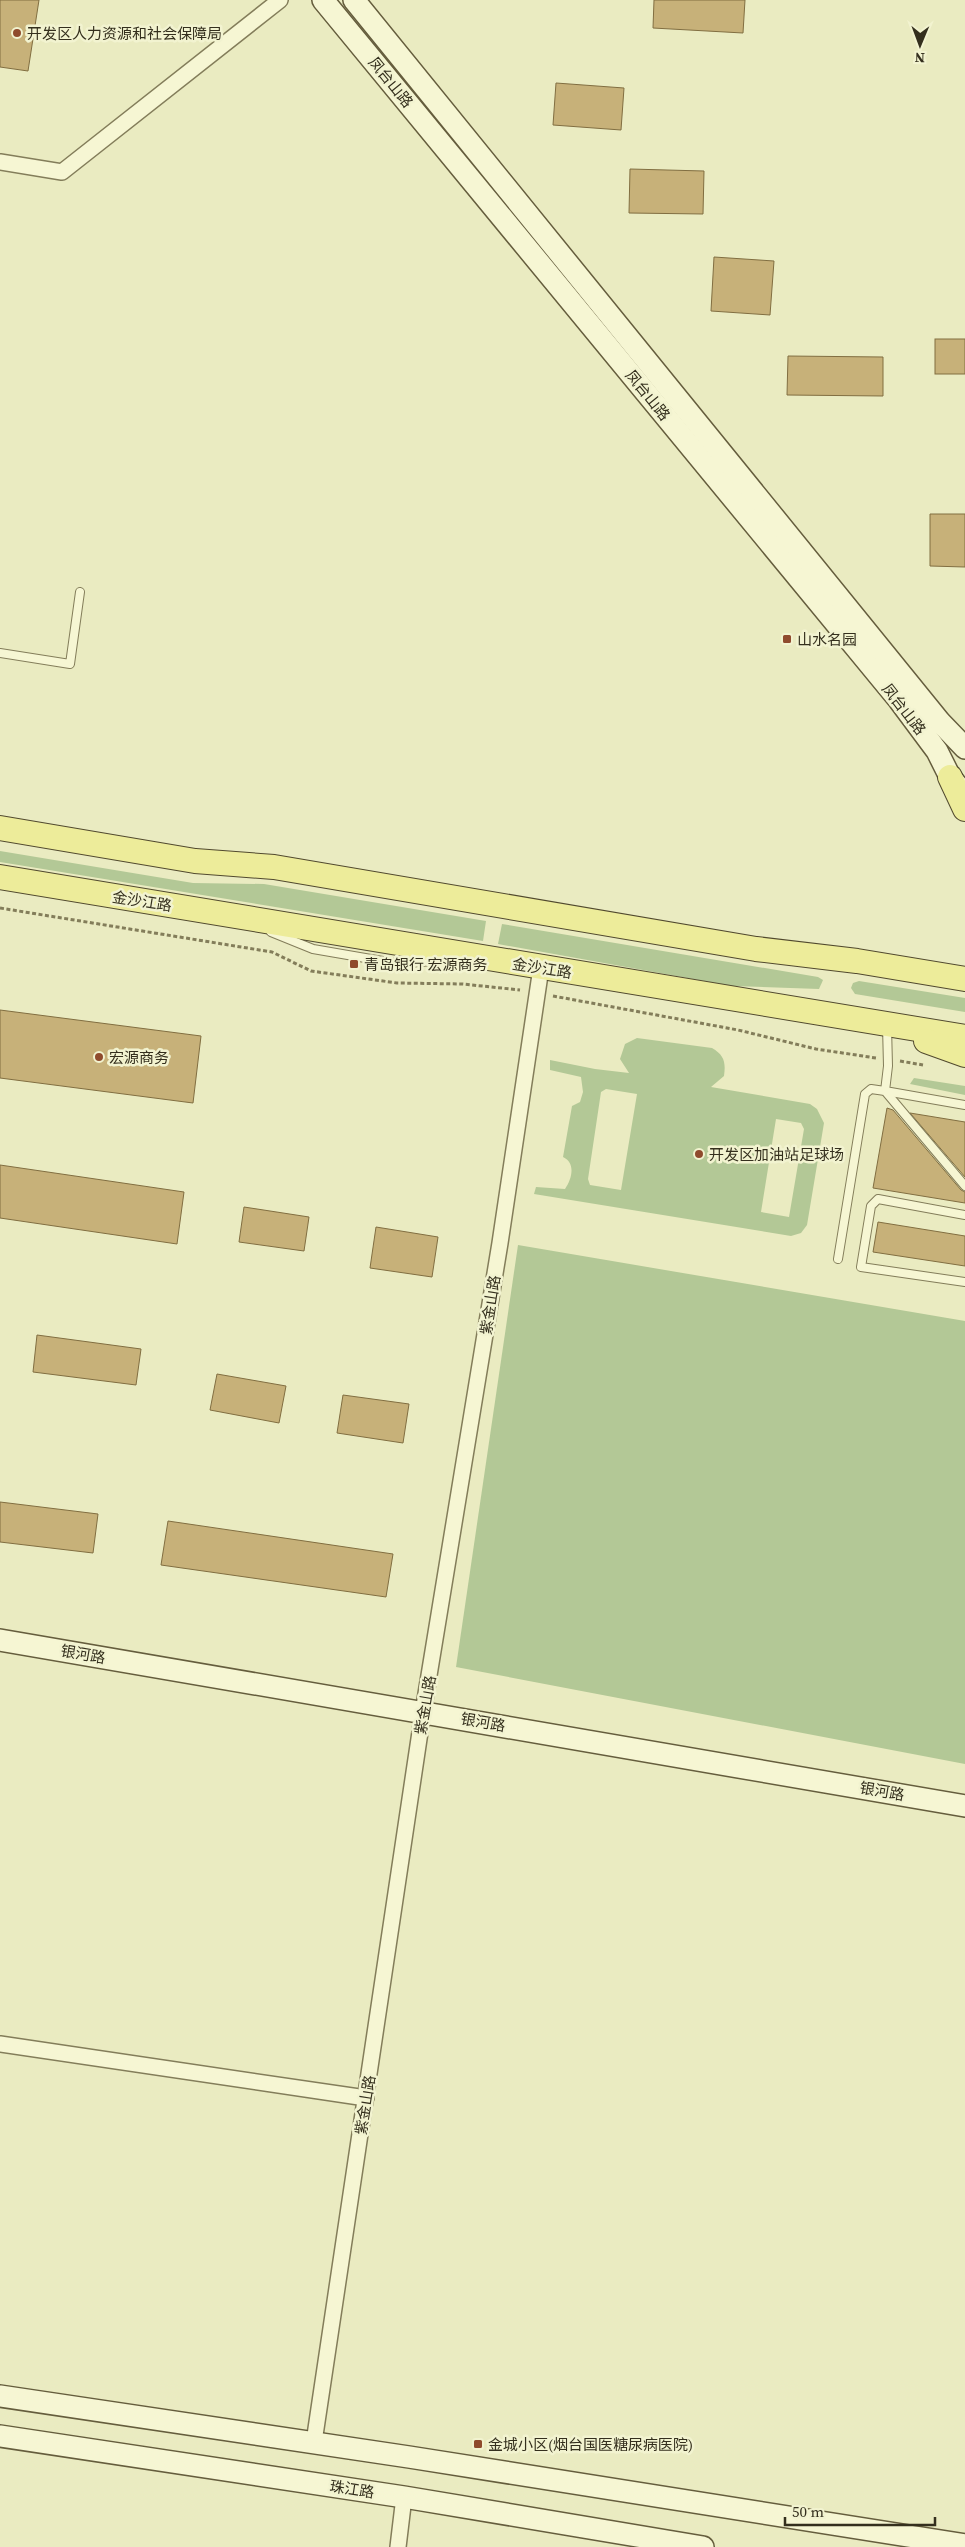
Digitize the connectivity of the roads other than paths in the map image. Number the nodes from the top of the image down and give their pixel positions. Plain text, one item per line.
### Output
1 (280, 0) edge
2 (323, 0) edge
3 (354, 0) edge
4 (0, 162) edge
5 (80, 592) dead end
6 (0, 653) edge
7 (965, 748) edge
8 (950, 777) junction
9 (965, 796) edge
10 (965, 809) edge
11 (0, 828) edge
12 (0, 877) edge
13 (857, 962) junction
14 (965, 964) edge
15 (541, 968) junction
16 (965, 979) edge
17 (887, 1024) junction
18 (965, 1038) edge
19 (965, 1055) edge
20 (885, 1090) junction
21 (965, 1106) edge
22 (965, 1186) edge
23 (965, 1215) edge
24 (838, 1259) dead end
25 (965, 1282) edge
26 (0, 1640) edge
27 (423, 1712) junction
28 (965, 1806) edge
29 (0, 2044) edge
30 (366, 2098) junction
31 (0, 2396) edge
32 (0, 2436) edge
33 (314, 2442) junction
34 (404, 2497) junction
35 (965, 2545) edge
36 (398, 2547) edge
37 (703, 2547) edge

1 - 4 street
2 - 8 street, 凤台山路
3 - 7 street, 凤台山路
5 - 6 lane
8 - 9 street, 凤台山路
8 - 10 main road
11 - 13 main road
12 - 15 main road, 金沙江路
13 - 14 main road
13 - 16 main road
15 - 17 main road, 金沙江路
15 - 27 street, 紫金山路
17 - 18 main road, 金沙江路
17 - 19 main road
17 - 20 lane
20 - 21 lane
20 - 22 lane
20 - 24 lane
23 - 25 lane
26 - 27 street, 银河路
27 - 28 street, 银河路
27 - 30 street, 紫金山路
29 - 30 street
30 - 33 street, 紫金山路
31 - 33 street
32 - 34 street, 珠江路
33 - 35 street
34 - 36 street
34 - 37 street, 珠江路

